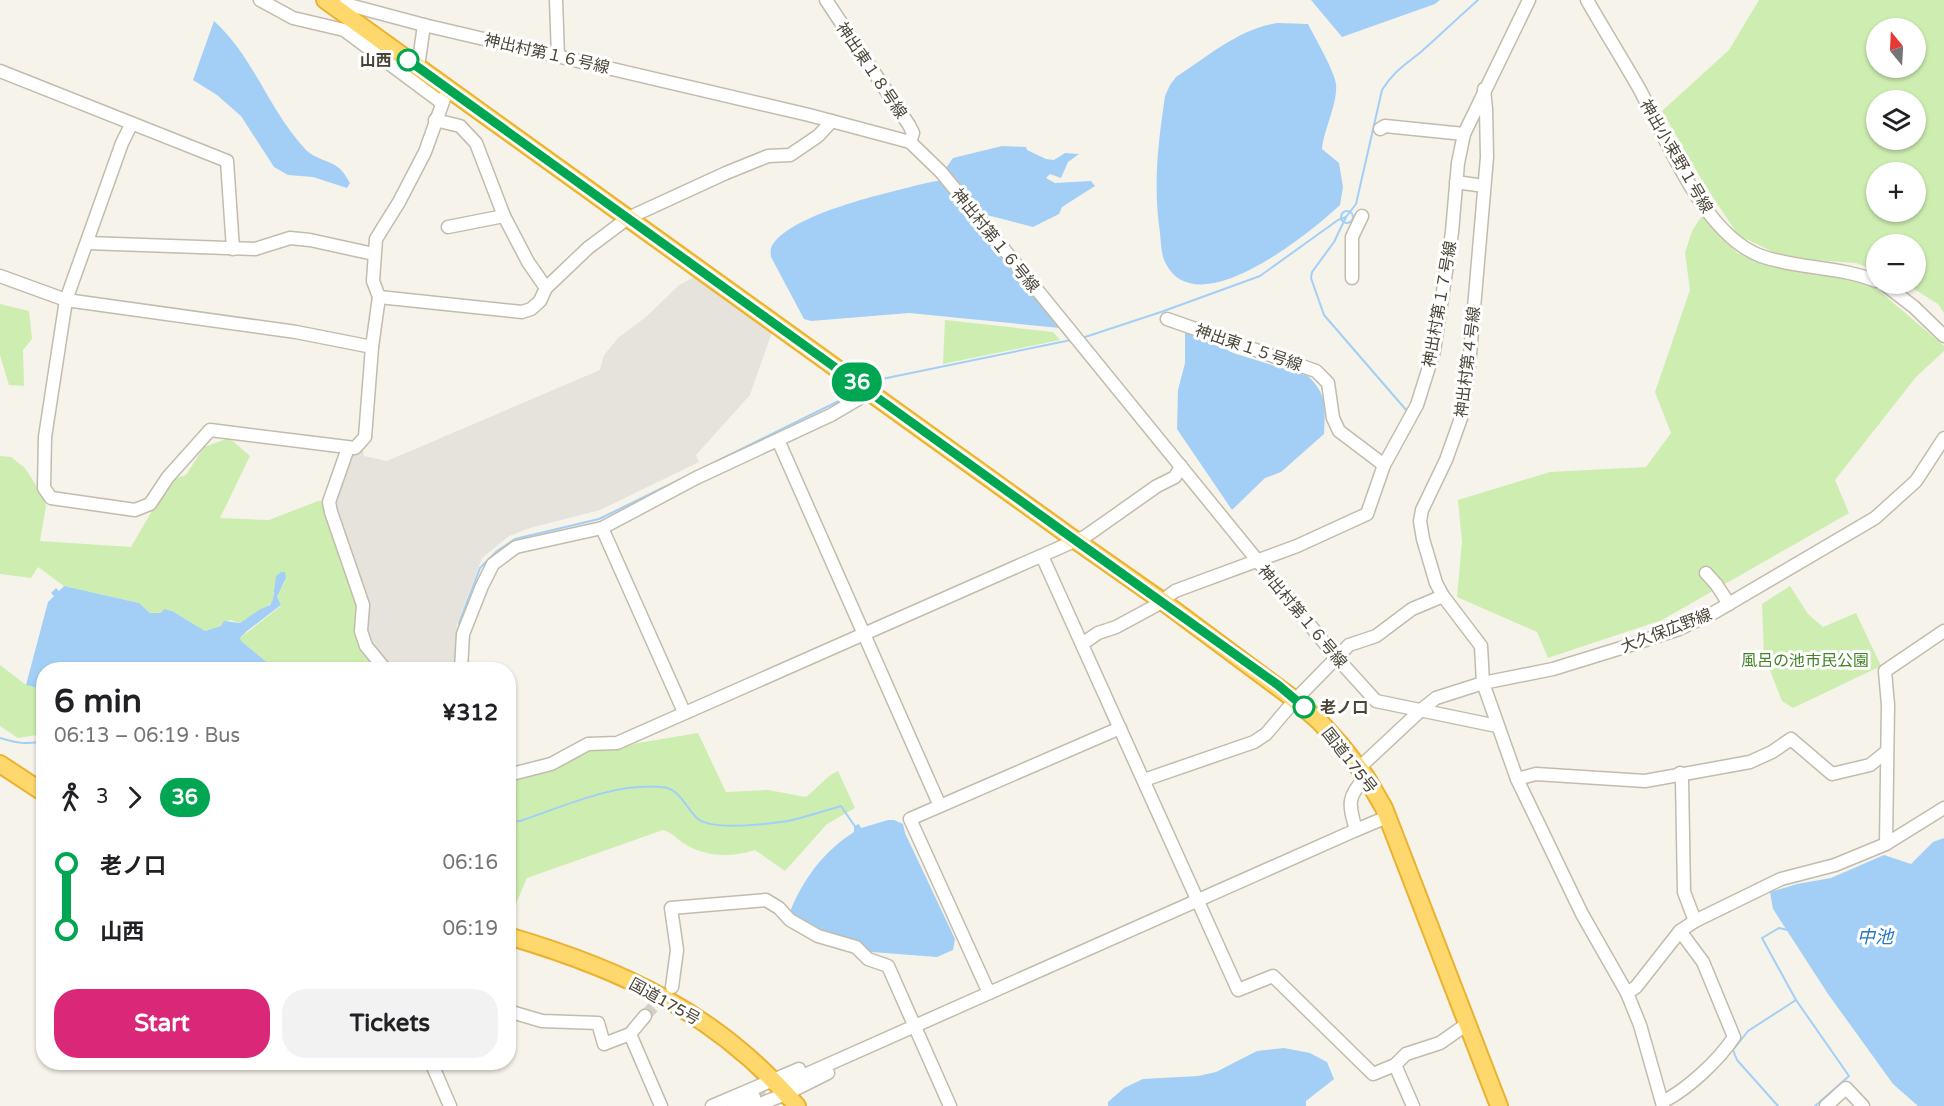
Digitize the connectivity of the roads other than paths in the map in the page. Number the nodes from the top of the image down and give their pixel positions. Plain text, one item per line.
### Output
1 (260, 0) edge
2 (556, 0) edge
3 (826, 0) edge
4 (1528, 0) edge
5 (1587, 0) edge
6 (330, 4) edge
7 (424, 25) junction
8 (558, 56) junction
9 (418, 67) junction
10 (0, 71) edge
11 (1484, 89) junction
12 (445, 95) junction
13 (435, 120) junction
14 (832, 122) junction
15 (131, 124) junction
16 (1380, 129) dead end
17 (1464, 134) junction
18 (910, 142) junction
19 (1456, 182) junction
20 (1484, 186) junction
21 (504, 216) junction
22 (1362, 216) dead end
23 (628, 218) junction
24 (448, 227) dead end
25 (87, 243) junction
26 (233, 249) junction
27 (374, 254) junction
28 (0, 276) edge
29 (1866, 277) edge
30 (1352, 278) dead end
31 (546, 288) junction
32 (1897, 294) edge
33 (379, 297) junction
34 (66, 300) junction
35 (1167, 319) dead end
36 (1944, 336) edge
37 (372, 348) junction
38 (870, 392) junction
39 (1944, 438) edge
40 (778, 440) junction
41 (348, 448) junction
42 (1384, 465) junction
43 (1181, 466) junction
44 (602, 528) junction
45 (1075, 540) junction
46 (1042, 556) junction
47 (1257, 560) junction
48 (1706, 573) dead end
49 (1443, 596) junction
50 (1162, 601) junction
51 (1729, 604) junction
52 (1944, 631) edge
53 (864, 633) junction
54 (1082, 644) junction
55 (1336, 657) junction
56 (379, 662) edge
57 (461, 662) edge
58 (1483, 683) junction
59 (1295, 700) junction
60 (1420, 710) junction
61 (684, 712) junction
62 (1497, 726) junction
63 (1120, 728) junction
64 (1886, 752) junction
65 (0, 764) edge
66 (1363, 772) junction
67 (516, 773) edge
68 (1680, 773) junction
69 (1517, 779) junction
70 (1144, 780) junction
71 (36, 788) edge
72 (940, 806) junction
73 (1944, 808) edge
74 (1387, 817) junction
75 (1356, 830) junction
76 (1886, 843) junction
77 (1198, 900) junction
78 (1695, 921) junction
79 (1680, 931) junction
80 (516, 939) edge
81 (672, 987) tunnel mouth
82 (989, 993) junction
83 (1627, 993) junction
84 (516, 1013) edge
85 (645, 1016) tunnel mouth
86 (1467, 1024) junction
87 (915, 1026) junction
88 (630, 1034) junction
89 (832, 1062) junction
90 (1395, 1065) junction
91 (434, 1070) edge
92 (774, 1080) junction
93 (791, 1093) edge
94 (754, 1102) edge
95 (1663, 1104) edge
96 (450, 1106) edge
97 (661, 1106) edge
98 (712, 1106) edge
99 (734, 1106) edge
100 (950, 1106) edge
101 (1413, 1106) edge
102 (1499, 1106) edge
103 (1826, 1106) edge
104 (1863, 1106) edge

1 - 12 street
2 - 8 street
3 - 18 street, 神出東１８号線
4 - 11 street, 神出村第１７号線
5 - 29 street, 神出小束野１号線
6 - 7 street, 神出村第１６号線
6 - 9 highway, 国道175号
7 - 8 street, 神出村第１６号線
7 - 9 street
8 - 14 street, 神出村第１６号線
9 - 12 highway, 国道175号
10 - 15 street
11 - 17 street, 神出村第１７号線
11 - 20 street, 神出村第４号線
12 - 13 street
12 - 23 highway, 国道175号
13 - 21 street
13 - 27 street
14 - 18 street, 神出村第１６号線
14 - 23 street
15 - 25 street
15 - 26 street
16 - 17 street
17 - 19 street, 神出村第１７号線
18 - 43 street, 神出村第１６号線
19 - 20 street
19 - 42 street, 神出村第１７号線
20 - 49 street, 神出村第４号線
21 - 24 street
21 - 31 street
22 - 30 street
23 - 31 street
23 - 38 highway, 国道175号
25 - 26 street
25 - 34 street
26 - 27 street
27 - 33 street
28 - 34 street
31 - 33 street
32 - 36 street
33 - 37 street
34 - 37 street
34 - 41 street
35 - 42 street, 神出東１５号線
37 - 41 street
38 - 40 street
38 - 45 highway, 国道175号
39 - 51 street, 大久保広野線
40 - 44 street
40 - 53 street
41 - 56 street
42 - 47 street, 神出村第１７号線
43 - 45 street
43 - 47 street, 神出村第１６号線
44 - 57 street
44 - 61 street
45 - 46 street
45 - 50 highway, 国道175号
46 - 53 street
46 - 54 street
47 - 50 street, 神出村第１７号線
47 - 55 street, 神出村第１６号線
48 - 51 street
49 - 55 street
49 - 58 street, 神出村第４号線
50 - 54 street, 神出村第１７号線
50 - 59 highway, 国道175号
51 - 58 street, 大久保広野線
52 - 64 street
53 - 61 street
53 - 72 street
54 - 63 street
55 - 59 street
55 - 60 street, 神出村第１６号線
58 - 60 street, 大久保広野線
58 - 62 street, 神出村第４号線
59 - 66 highway, 国道175号
59 - 70 street
60 - 62 street, 神出村第１６号線
60 - 66 street, 大久保広野線
61 - 67 street
62 - 69 street, 神出村第４号線
63 - 70 street
63 - 72 street
64 - 68 street
64 - 76 street
65 - 71 highway
66 - 74 highway, 国道175号
66 - 75 street, 大久保広野線
68 - 69 street
68 - 78 street
69 - 83 street, 神出村第４号線
70 - 77 street
72 - 82 street
73 - 76 street
74 - 75 street
74 - 86 highway, 国道175号
75 - 77 street
76 - 78 street
77 - 82 street
77 - 90 street
78 - 79 street
79 - 83 street
79 - 95 street
80 - 92 highway, 国道175号
81 - 87 street
82 - 87 street
83 - 95 street, 神出村第４号線
84 - 88 street
85 - 88 street
86 - 90 street
86 - 102 highway, 国道175号
87 - 89 street
87 - 100 street
88 - 97 street
89 - 92 street
89 - 93 street
90 - 101 street
91 - 96 street
92 - 93 highway, 国道175号
92 - 98 street
93 - 94 street
94 - 99 street
103 - 104 street

